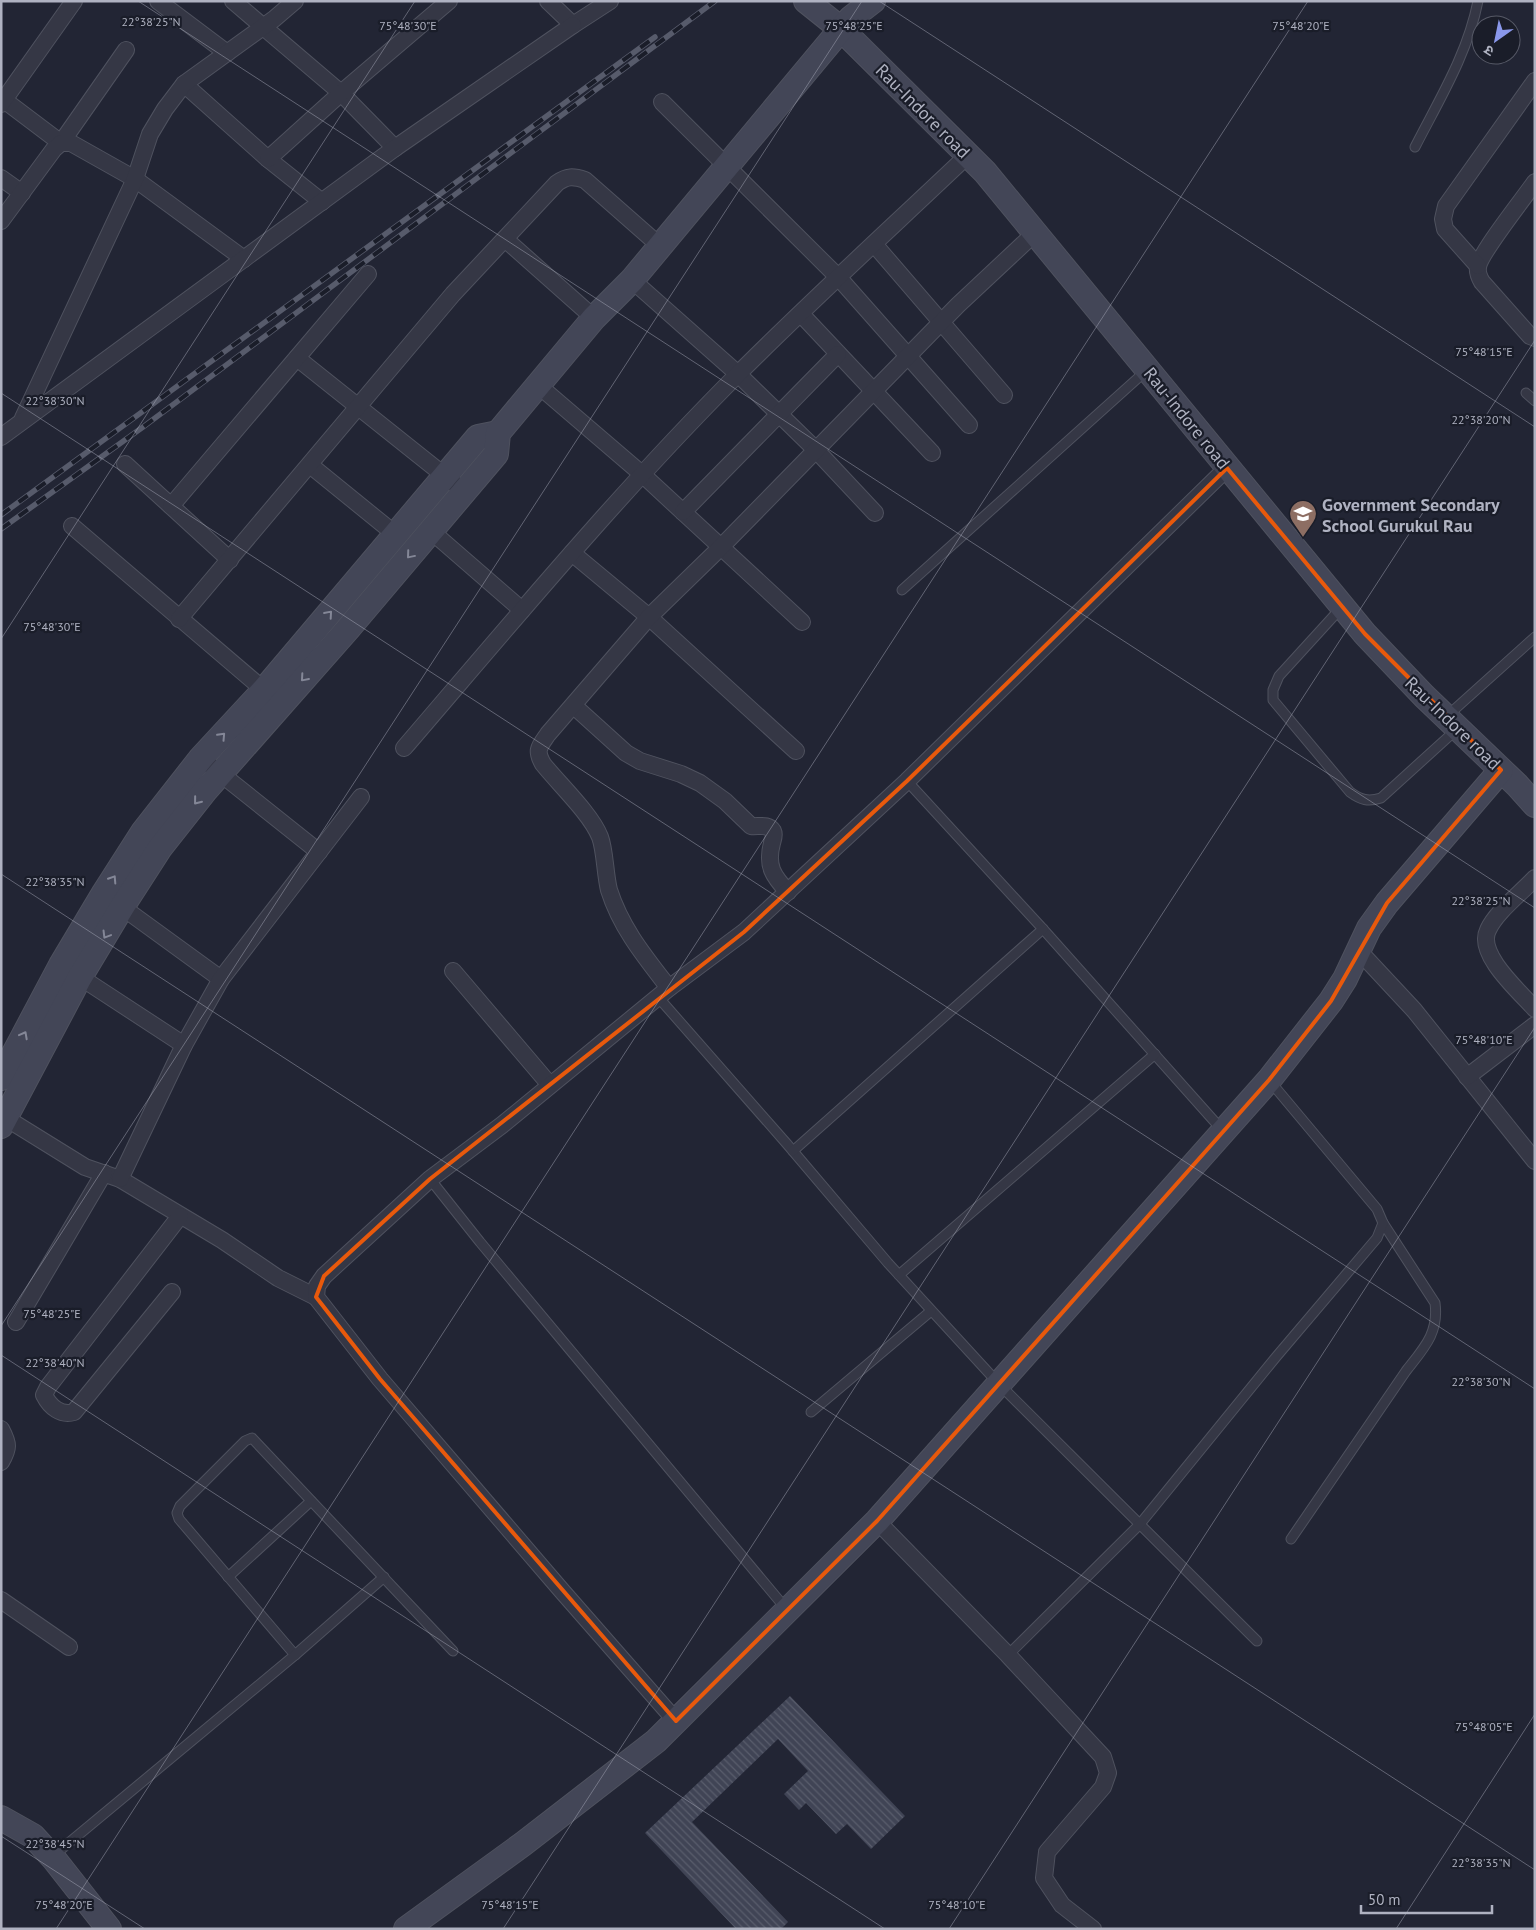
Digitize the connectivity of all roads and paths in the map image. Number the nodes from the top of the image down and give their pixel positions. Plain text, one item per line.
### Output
1 (74, 1) edge
2 (158, 1) edge
3 (234, 1) edge
4 (294, 1) edge
5 (449, 1) edge
6 (548, 1) edge
7 (610, 1) edge
8 (806, 1) edge
9 (873, 1) edge
10 (1478, 1) edge
11 (573, 25) junction
12 (263, 27) junction
13 (841, 29) junction
14 (126, 50) dead end
15 (227, 53) junction
16 (1535, 81) edge
17 (184, 84) junction
18 (341, 93) junction
19 (3, 102) edge
20 (662, 102) dead end
21 (61, 143) junction
22 (1415, 147) dead end
23 (396, 148) junction
24 (968, 155) junction
25 (268, 159) junction
26 (727, 166) junction
27 (1, 178) edge
28 (135, 179) junction
29 (1535, 182) edge
30 (22, 193) junction
31 (322, 202) junction
32 (1, 221) edge
33 (1035, 233) junction
34 (505, 239) junction
35 (874, 244) junction
36 (660, 246) junction
37 (244, 259) junction
38 (1478, 266) junction
39 (368, 274) dead end
40 (839, 278) junction
41 (632, 280) junction
42 (801, 314) junction
43 (594, 318) junction
44 (942, 323) junction
45 (1535, 338) edge
46 (838, 354) junction
47 (910, 356) junction
48 (296, 358) junction
49 (1148, 369) junction
50 (738, 374) junction
51 (538, 385) junction
52 (873, 392) junction
53 (1526, 393) dead end
54 (1004, 395) dead end
55 (1535, 401) edge
56 (359, 408) junction
57 (778, 413) junction
58 (22, 420) junction
59 (969, 425) dead end
60 (498, 433) junction
61 (1, 436) edge
62 (816, 450) junction
63 (932, 453) dead end
64 (125, 464) dead end
65 (310, 465) junction
66 (1227, 468) junction
67 (446, 475) junction
68 (643, 475) junction
69 (464, 492) junction
70 (171, 506) junction
71 (683, 512) junction
72 (875, 513) dead end
73 (72, 526) dead end
74 (431, 531) junction
75 (395, 534) junction
76 (722, 547) junction
77 (572, 553) junction
78 (230, 560) junction
79 (902, 590) dead end
80 (1342, 606) junction
81 (522, 610) junction
82 (649, 617) junction
83 (179, 619) junction
84 (802, 622) dead end
85 (1535, 637) edge
86 (264, 690) junction
87 (574, 706) junction
88 (1451, 723) junction
89 (404, 748) dead end
90 (796, 750) dead end
91 (202, 758) junction
92 (1501, 770) junction
93 (221, 773) junction
94 (907, 781) junction
95 (361, 797) dead end
96 (1533, 801) edge
97 (318, 852) junction
98 (1535, 878) edge
99 (788, 892) junction
100 (122, 906) junction
101 (1043, 930) junction
102 (1358, 950) junction
103 (453, 971) dead end
104 (80, 977) junction
105 (222, 979) junction
106 (663, 992) junction
107 (1535, 1009) edge
108 (1535, 1025) edge
109 (184, 1045) junction
110 (1155, 1054) junction
111 (1468, 1077) junction
112 (1, 1078) edge
113 (1269, 1080) junction
114 (550, 1085) junction
115 (3, 1119) edge
116 (1223, 1132) junction
117 (793, 1151) junction
118 (1535, 1162) edge
119 (104, 1173) junction
120 (120, 1179) junction
121 (430, 1179) junction
122 (180, 1216) junction
123 (1383, 1223) junction
124 (899, 1275) junction
125 (172, 1292) dead end
126 (316, 1297) junction
127 (931, 1311) junction
128 (16, 1322) dead end
129 (999, 1384) junction
130 (812, 1412) dead end
131 (1, 1429) edge
132 (1, 1462) edge
133 (311, 1501) junction
134 (877, 1521) junction
135 (1140, 1524) junction
136 (1291, 1539) dead end
137 (228, 1577) junction
138 (384, 1577) junction
139 (1, 1600) edge
140 (788, 1611) junction
141 (1257, 1641) dead end
142 (69, 1647) dead end
143 (453, 1651) dead end
144 (295, 1655) junction
145 (1008, 1655) junction
146 (676, 1721) junction
147 (1, 1818) edge
148 (52, 1857) junction
149 (110, 1929) edge
150 (406, 1929) edge
151 (1093, 1929) edge

1 - 19 street
2 - 15 street
3 - 12 street
4 - 12 street
5 - 18 street
6 - 11 street
7 - 11 street
8 - 13 street, Rau-Indore road
9 - 13 street
10 - 22 lane
11 - 23 street
12 - 15 street
12 - 18 street
13 - 24 street, Rau-Indore road
13 - 26 street
14 - 21 street
15 - 17 street
16 - 38 street
17 - 25 street
17 - 28 street
18 - 23 street
18 - 25 street
19 - 21 street
20 - 26 street
21 - 28 street
21 - 30 street
23 - 31 street
24 - 33 street, Rau-Indore road
24 - 35 street
25 - 31 street
26 - 36 street
26 - 40 street
27 - 30 street
28 - 37 street
28 - 58 street
29 - 38 street
30 - 32 street
31 - 37 street
33 - 44 street
33 - 49 street, Rau-Indore road
34 - 36 street
34 - 43 street
34 - 56 street
35 - 40 street
35 - 44 street
36 - 41 street
37 - 58 street
38 - 45 street
39 - 48 street
40 - 42 street
40 - 47 street
41 - 43 street
41 - 50 street
42 - 46 street
42 - 50 street
43 - 51 street
44 - 47 street
44 - 54 street
46 - 52 street
46 - 57 street
47 - 52 street
47 - 59 street
48 - 56 street
48 - 70 street
49 - 66 street, Rau-Indore road
49 - 79 lane
50 - 57 street
50 - 68 street
51 - 60 street
51 - 68 street
52 - 62 street
52 - 63 street
53 - 55 lane
56 - 65 street
56 - 67 street
57 - 62 street
57 - 71 street
58 - 61 street
60 - 67 street
60 - 69 street
62 - 72 street
62 - 76 street
64 - 70 street
65 - 75 street
65 - 78 street
66 - 80 street, Rau-Indore road
66 - 94 street
67 - 69 street
67 - 75 street
68 - 71 street
68 - 77 street
69 - 74 street
70 - 78 street
71 - 76 street
73 - 83 street
74 - 81 street
74 -> 93 street
86 -> 75 street
76 - 82 street
76 - 84 street
77 - 81 street
77 - 82 street
78 - 83 street
80 - 88 street, Rau-Indore road
80 - 88 lane
81 - 89 street
82 - 87 street
82 - 90 street
83 - 86 street
85 - 88 lane
91 -> 86 street
87 - 99 street
87 - 106 street
88 - 92 street, Rau-Indore road
91 - 93 street
112 -> 91 street
92 - 96 street, Rau-Indore road
92 - 102 street
93 - 97 street
93 -> 100 street
94 - 99 street
94 - 101 lane
95 - 97 street
97 - 105 street
98 - 107 street
99 - 106 street
100 -> 104 street
100 - 105 street
101 - 110 lane
101 - 117 lane
102 - 111 street
102 - 113 street
103 - 114 street
104 - 109 street
104 - 115 street
105 - 109 street
106 - 114 street
106 - 117 lane
108 - 111 street
109 - 120 street
110 - 116 lane
110 - 124 lane
111 - 118 street
113 - 116 street
113 - 123 lane
114 - 121 street
115 - 119 street
116 - 129 street
117 - 124 lane
119 - 120 street
119 - 128 street
120 - 122 street
121 - 126 street
121 - 140 lane
122 - 125 street
122 - 126 street
123 - 135 lane
123 - 136 lane
124 - 127 lane
126 - 146 street
127 - 129 lane
127 - 130 lane
129 - 134 street
129 - 135 lane
131 - 132 street
133 - 137 lane
133 - 137 lane
133 - 138 lane
134 - 140 street
134 - 145 street
135 - 141 lane
135 - 145 lane
137 - 144 lane
138 - 143 lane
138 - 144 lane
139 - 142 street
140 - 146 street
144 - 148 lane
145 - 151 street
146 - 150 street
147 - 148 street
148 - 149 street

